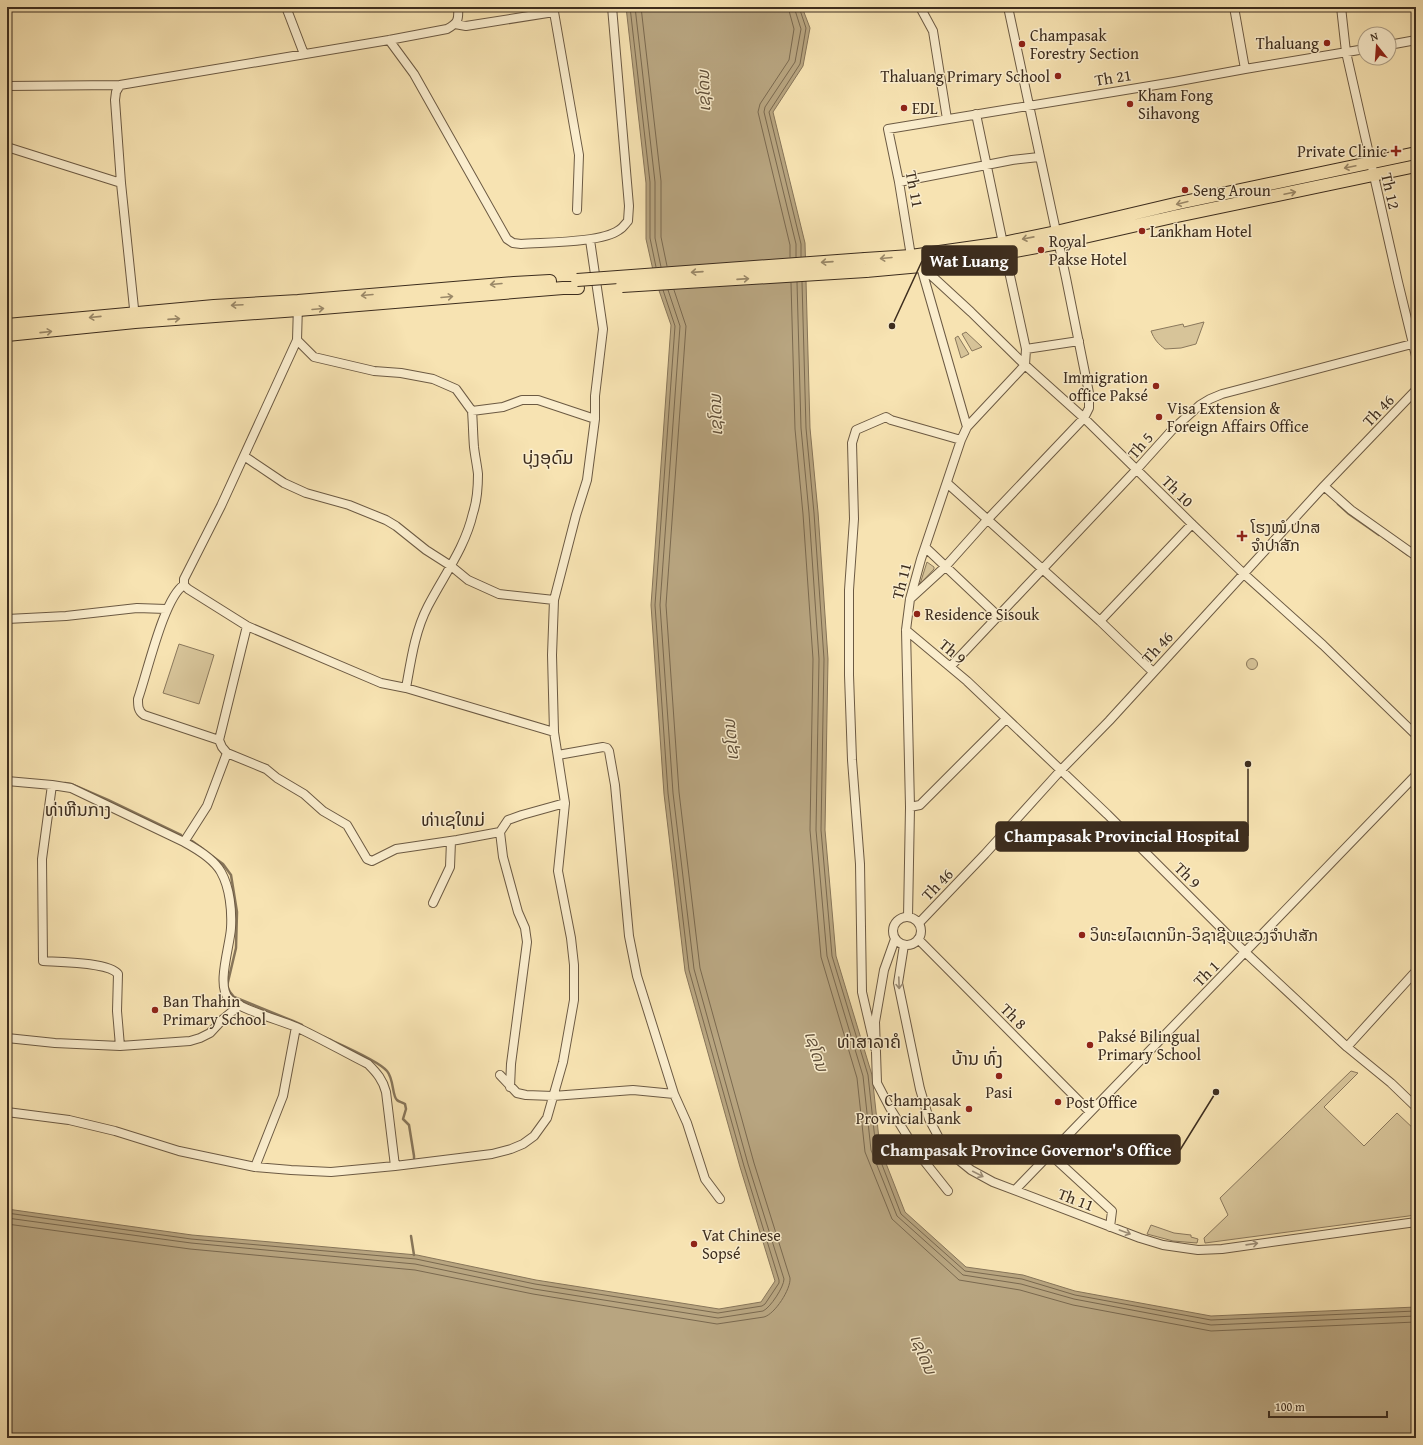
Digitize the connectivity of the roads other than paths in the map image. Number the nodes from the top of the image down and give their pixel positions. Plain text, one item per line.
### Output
1 (286, 7) edge
2 (458, 7) edge
3 (612, 7) edge
4 (920, 7) edge
5 (1008, 7) edge
6 (1234, 7) edge
7 (1341, 7) edge
8 (455, 24) junction
9 (389, 40) junction
10 (1416, 40) edge
11 (1397, 44) edge
12 (1357, 50) edge
13 (1346, 52) junction
14 (304, 54) junction
15 (1245, 68) junction
16 (120, 85) junction
17 (7, 86) edge
18 (1029, 105) junction
19 (976, 114) junction
20 (947, 119) junction
21 (888, 128) joint
22 (7, 148) edge
23 (1416, 153) edge
24 (1039, 157) junction
25 (1371, 163) junction
26 (986, 165) junction
27 (1416, 166) edge
28 (1373, 175) junction
29 (899, 182) junction
30 (121, 183) junction
31 (576, 210) dead end
32 (1057, 237) junction
33 (590, 240) junction
34 (1004, 248) junction
35 (911, 256) junction
36 (866, 265) junction
37 (921, 266) junction
38 (298, 306) junction
39 (135, 318) junction
40 (7, 325) edge
41 (7, 335) edge
42 (297, 340) junction
43 (1079, 341) junction
44 (1412, 344) junction
45 (1026, 349) junction
46 (1416, 356) edge
47 (1025, 365) junction
48 (1416, 390) edge
49 (472, 411) junction
50 (1084, 418) junction
51 (595, 419) junction
52 (968, 427) junction
53 (961, 440) junction
54 (244, 456) junction
55 (1138, 469) junction
56 (947, 483) junction
57 (1324, 486) junction
58 (987, 520) junction
59 (1192, 524) junction
60 (926, 548) junction
61 (1416, 556) edge
62 (451, 566) junction
63 (945, 567) junction
64 (1043, 570) junction
65 (1244, 574) junction
66 (184, 585) junction
67 (910, 599) junction
68 (554, 600) junction
69 (166, 609) junction
70 (999, 617) junction
71 (7, 618) edge
72 (1100, 621) junction
73 (247, 626) junction
74 (906, 630) junction
75 (951, 666) junction
76 (1154, 672) junction
77 (406, 688) junction
78 (1006, 719) junction
79 (554, 732) junction
80 (1416, 735) edge
81 (219, 740) junction
82 (227, 753) junction
83 (558, 755) junction
84 (1061, 770) junction
85 (1416, 775) edge
86 (7, 781) edge
87 (52, 785) junction
88 (566, 803) junction
89 (910, 807) junction
90 (500, 832) junction
91 (451, 841) junction
92 (184, 842) junction
93 (433, 903) dead end
94 (908, 917) junction
95 (919, 923) junction
96 (895, 939) junction
97 (918, 939) junction
98 (904, 945) junction
99 (1246, 953) junction
100 (1416, 971) edge
101 (240, 1005) junction
102 (296, 1027) junction
103 (7, 1038) edge
104 (120, 1046) junction
105 (1347, 1047) junction
106 (875, 1048) junction
107 (500, 1075) dead end
108 (510, 1087) junction
109 (674, 1094) junction
110 (554, 1096) junction
111 (1416, 1107) edge
112 (7, 1112) edge
113 (1090, 1112) junction
114 (1050, 1154) junction
115 (395, 1166) junction
116 (255, 1167) junction
117 (1015, 1190) junction
118 (948, 1191) dead end
119 (720, 1199) dead end
120 (1416, 1222) edge
121 (1110, 1227) junction

1 - 14 street
2 - 8 street
3 - 33 street
4 - 20 street
5 - 18 street
6 - 15 street
7 - 13 street, Th 12
8 - 9 street
8 - 31 street
9 - 14 street
9 - 33 street
10 - 11 street
12 - 13 street, Th 21
13 - 15 street, Th 21
13 - 25 street, Th 12
14 - 16 street
15 - 18 street, Th 21
16 - 17 street
16 - 30 street
18 - 19 street, Th 21
18 - 24 street
19 - 20 street, Th 21
19 - 26 street
20 - 21 street, Th 21
21 - 29 street, Th 11
22 - 30 street
23 - 25 highway
24 - 26 street
24 - 32 street
25 - 28 street, Th 12
25 -> 32 highway
26 - 29 street
26 - 34 street
27 - 28 highway
32 -> 28 highway
28 - 44 street, Th 12
29 - 35 street, Th 11
30 - 39 street
32 - 34 highway
32 - 43 street
33 - 51 street
34 - 35 highway
34 - 37 highway
34 - 45 street
35 -> 36 highway
36 - 37 highway
36 - 38 highway, bridge
37 - 47 street, Th 10
37 - 52 street
38 - 39 highway
38 - 42 street
39 -> 40 highway
41 -> 39 highway
42 - 49 street
42 - 54 street
43 - 45 street
43 - 50 street
44 - 46 street, Th 12
44 - 55 street, Th 5
45 - 47 street
47 - 50 street, Th 10
47 - 52 street, Th 11
48 - 57 street, Th 46
49 - 51 street
49 - 62 street
50 - 55 street, Th 10
50 - 58 street
51 - 68 street
52 - 53 street, Th 11
53 - 56 street, Th 11
53 - 106 street
54 - 62 street
54 - 66 street
55 - 59 street, Th 10
55 - 64 street, Th 5
56 - 58 street
56 - 60 street, Th 11
57 - 61 street
57 - 65 street, Th 46
58 - 63 street
58 - 64 street
59 - 65 street, Th 10
59 - 72 street
60 - 63 street
60 - 67 street, Th 11
62 - 68 street
62 - 77 street
63 - 67 street
63 - 70 street
64 - 70 street, Th 5
64 - 72 street
65 - 76 street, Th 46
65 - 80 street, Th 10
66 - 69 street
66 - 73 street
67 - 74 street, Th 11
68 - 79 street
69 - 71 street
69 - 81 street
70 - 75 street, Th 5
72 - 76 street
73 - 77 street
73 - 81 street
74 - 75 street, Th 9
74 - 89 street, Th 11
75 - 78 street, Th 9
76 - 84 street, Th 46
77 - 79 street
78 - 84 street, Th 9
78 - 89 street
79 - 83 street
81 - 82 street
82 - 91 street
82 - 92 street
83 - 88 street
83 - 109 street
84 - 95 street, Th 46
84 - 99 street, Th 9
85 - 99 street, Th 1
86 - 87 street
87 - 92 street
87 - 104 street
88 - 90 street
88 - 110 street
89 - 94 street, Th 11
90 - 91 street
90 - 108 street
91 - 93 street
92 - 101 street
94 - 95 street
94 - 96 street
95 - 97 street
96 - 98 street
96 - 106 street
97 - 98 street
97 - 113 street, Th 8
98 -> 117 street, Th 11
99 - 105 street, Th 9
99 - 113 street, Th 1
100 - 105 street
101 - 102 street
101 - 104 street
102 - 115 street
102 - 116 street
103 - 104 street
105 - 111 street, Th 9
106 - 118 street
107 - 108 street
108 - 110 street
109 - 110 street
109 - 119 street
110 - 115 street
112 - 116 street
113 - 114 street, Th 1
114 - 117 street, Th 1
114 - 121 street
115 - 116 street
117 - 121 street, Th 11
121 -> 120 street, Th 11

